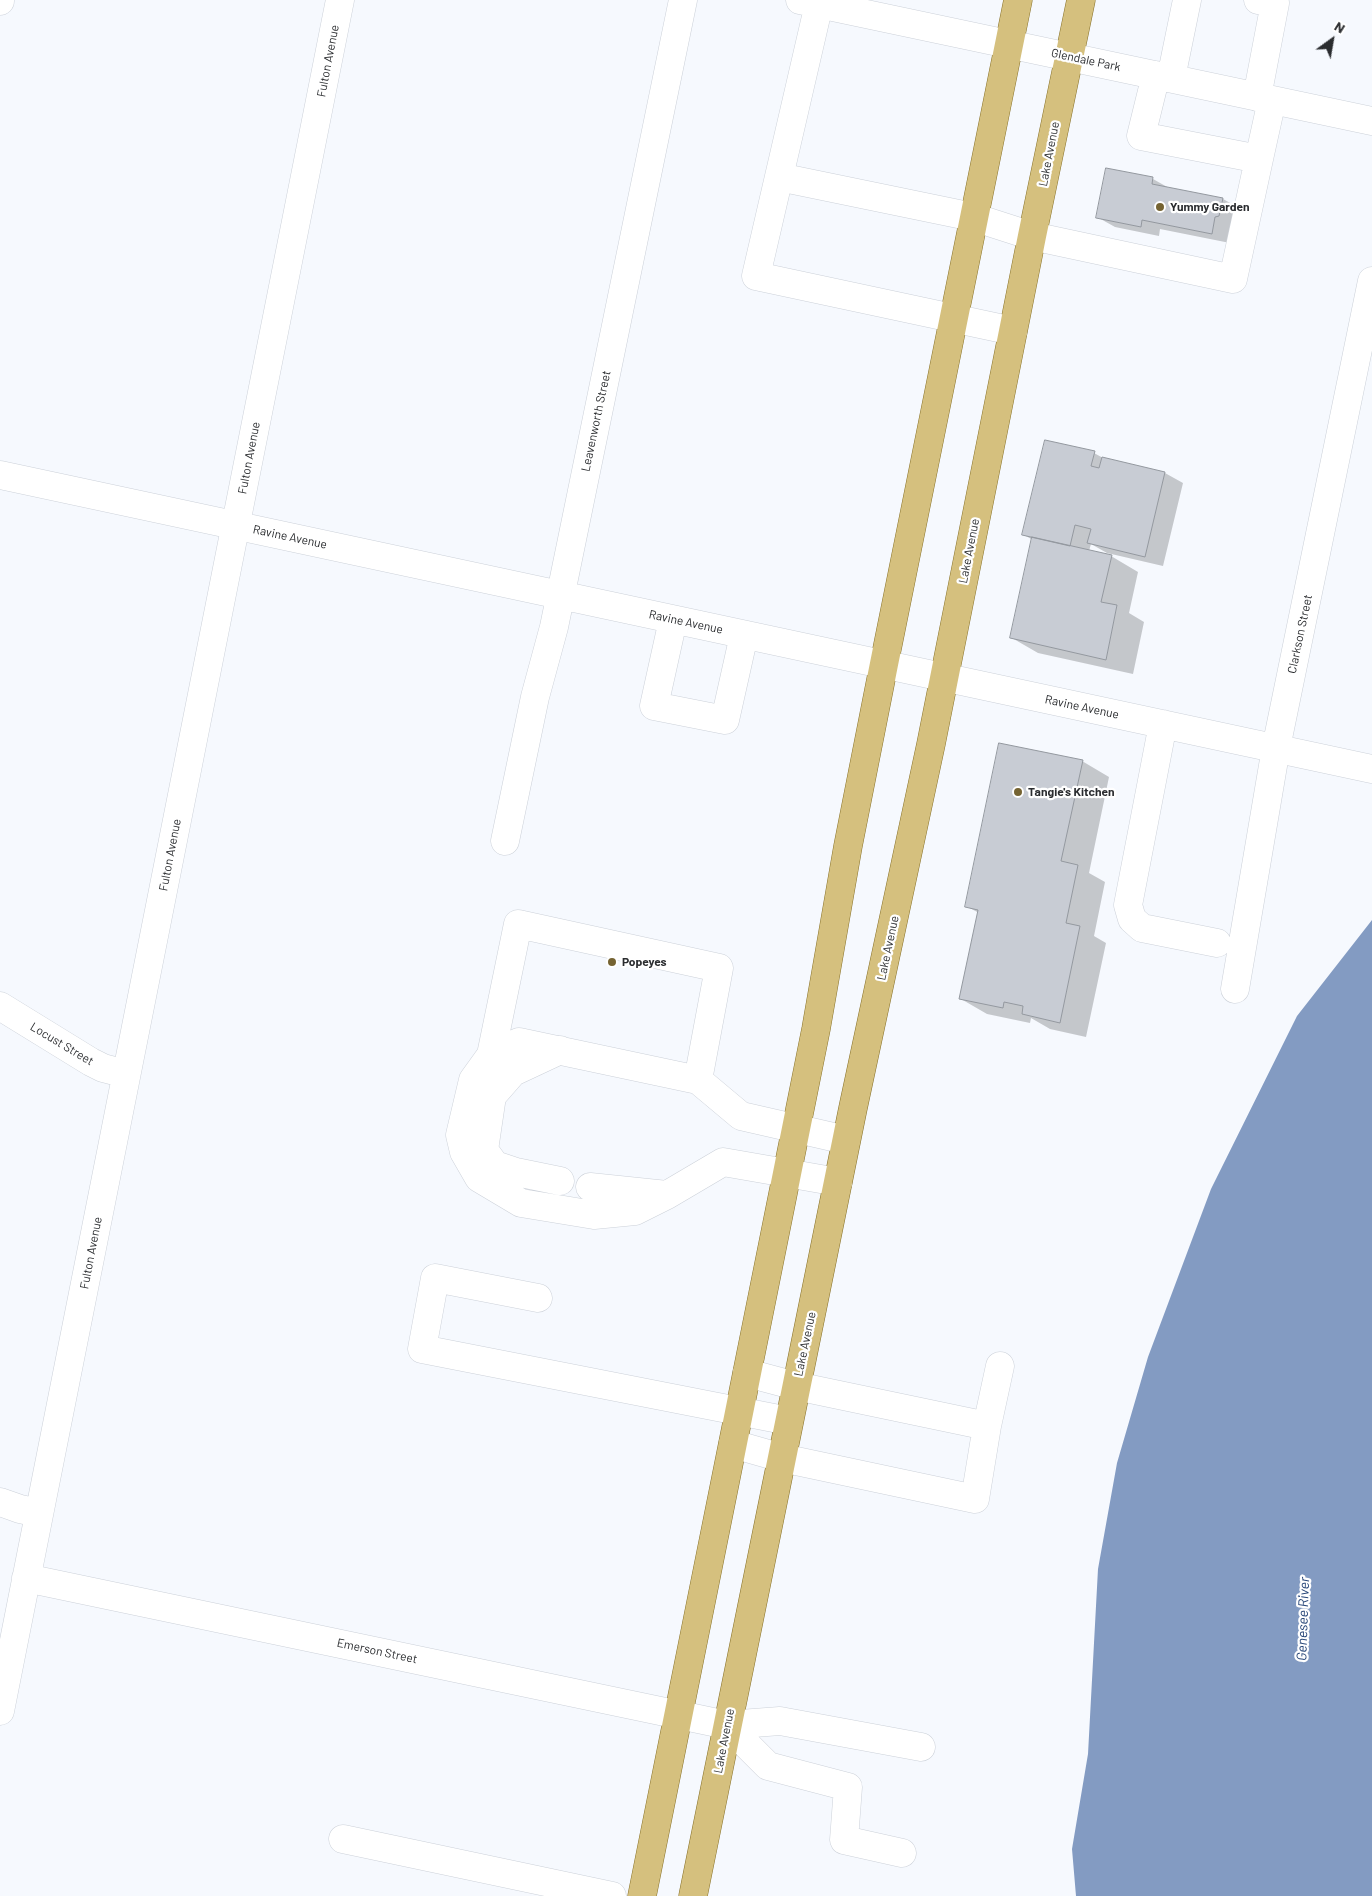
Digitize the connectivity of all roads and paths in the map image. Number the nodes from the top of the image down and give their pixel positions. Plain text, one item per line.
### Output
1 (340, 0) edge
2 (683, 0) edge
3 (1018, 0) edge
4 (1082, 0) edge
5 (1187, 0) edge
6 (1258, 0) edge
7 (810, 2) edge
8 (860, 6) edge
9 (1008, 44) junction
10 (1069, 57) junction
11 (1164, 77) junction
12 (1264, 98) junction
13 (1372, 121) edge
14 (1259, 160) junction
15 (779, 177) junction
16 (973, 217) junction
17 (1032, 236) junction
18 (1372, 281) edge
19 (953, 319) junction
20 (1014, 331) junction
21 (0, 475) edge
22 (236, 526) junction
23 (561, 595) junction
24 (673, 620) junction
25 (744, 634) junction
26 (884, 664) junction
27 (944, 677) junction
28 (1163, 724) junction
29 (1276, 748) junction
30 (1372, 768) edge
31 (506, 841) dead end
32 (1217, 943) dead end
33 (1235, 989) dead end
34 (0, 1006) edge
35 (560, 1050) junction
36 (491, 1055) junction
37 (126, 1074) junction
38 (698, 1080) junction
39 (796, 1128) junction
40 (846, 1140) junction
41 (787, 1173) junction
42 (560, 1181) dead end
43 (838, 1182) junction
44 (590, 1187) dead end
45 (667, 1195) junction
46 (538, 1298) dead end
47 (1000, 1366) dead end
48 (747, 1373) junction
49 (796, 1386) junction
50 (740, 1410) junction
51 (789, 1421) junction
52 (988, 1426) junction
53 (733, 1444) junction
54 (782, 1458) junction
55 (0, 1502) edge
56 (39, 1513) junction
57 (26, 1578) junction
58 (0, 1711) edge
59 (679, 1714) junction
60 (727, 1725) junction
61 (921, 1747) dead end
62 (343, 1839) dead end
63 (902, 1852) dead end
64 (612, 1896) edge
65 (642, 1896) edge
66 (694, 1896) edge

1 - 22 street, Fulton Avenue
2 - 23 street, Leavenworth Street
3 - 9 main road
4 - 10 main road, Lake Avenue
5 - 11 street
6 - 12 street
7 - 8 street, Glendale Park
7 - 15 street
8 - 9 street, Glendale Park
9 - 10 street, Glendale Park
9 - 16 main road
10 - 11 street, Glendale Park
10 - 17 main road, Lake Avenue
11 - 12 street, Glendale Park
11 - 14 street
12 - 13 street, Glendale Park
12 - 14 street
14 - 17 street
15 - 16 street
15 - 19 street
16 - 17 street
16 - 19 main road
17 - 20 main road, Lake Avenue
18 - 29 street, Clarkson Street
19 - 20 street
19 - 26 main road
20 - 27 main road, Lake Avenue
21 - 22 street, Ravine Avenue
22 - 23 street, Ravine Avenue
22 - 37 street, Fulton Avenue
23 - 24 street, Ravine Avenue
23 - 31 street, Leavenworth Street
24 - 25 street, Ravine Avenue
24 - 25 street
25 - 26 street, Ravine Avenue
26 - 27 street, Ravine Avenue
26 - 39 main road
27 - 28 street, Ravine Avenue
27 - 40 main road, Lake Avenue
28 - 29 street, Ravine Avenue
28 - 32 street
29 - 30 street, Ravine Avenue
29 - 33 street, Clarkson Street
34 - 37 street, Locust Street
35 - 36 street
35 - 38 street
35 - 42 street
36 - 38 street
36 - 45 street
37 - 56 street, Fulton Avenue
38 - 39 street
39 - 40 street
39 - 41 main road
40 - 43 main road, Lake Avenue
41 - 43 street
41 - 45 street
41 - 48 main road
43 - 49 main road, Lake Avenue
44 - 45 street
46 - 50 street
47 - 52 street
48 - 49 street
48 - 50 main road
49 - 51 main road, Lake Avenue
49 - 52 street
50 - 51 street
50 - 53 main road
51 - 54 main road, Lake Avenue
52 - 54 street
53 - 54 street
53 - 59 main road
54 - 60 main road, Lake Avenue
55 - 56 street
56 - 57 street, Fulton Avenue
57 - 58 street, Fulton Avenue
57 - 59 street, Emerson Street
59 - 60 street, Emerson Street
59 - 65 main road
60 - 61 street
60 - 63 street
60 - 66 main road, Lake Avenue
62 - 64 street

